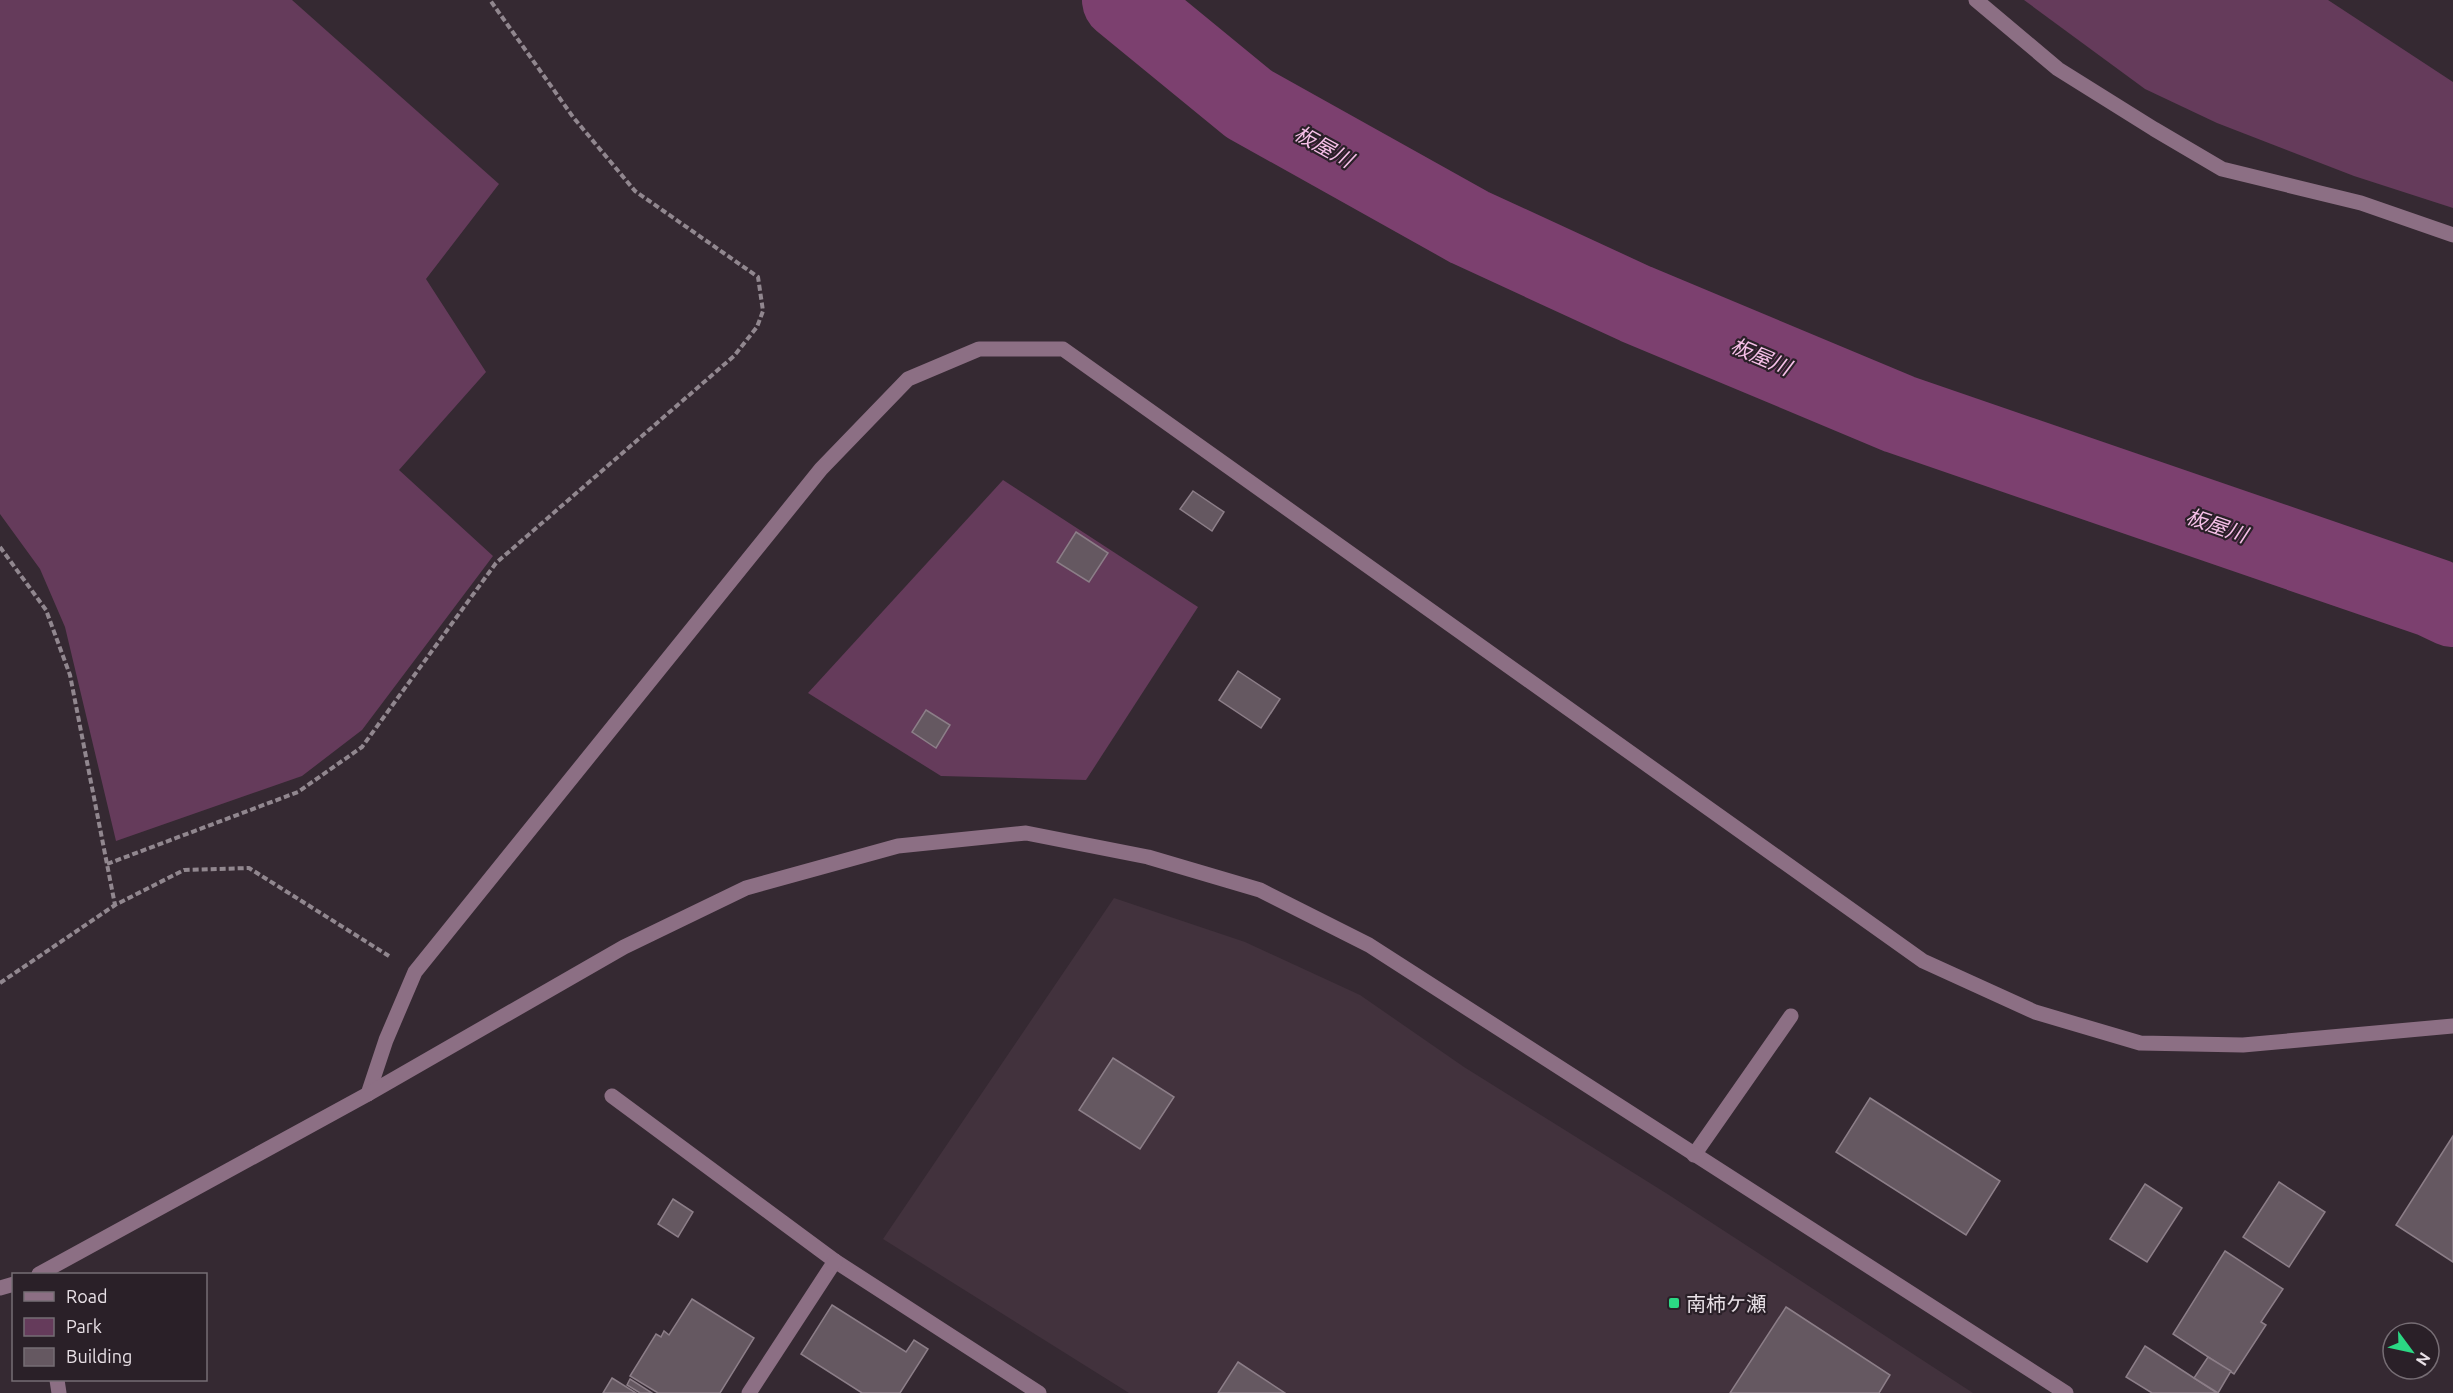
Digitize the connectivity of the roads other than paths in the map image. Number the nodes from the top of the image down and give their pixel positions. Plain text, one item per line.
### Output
1 (1976, 0) edge
2 (2453, 235) edge
3 (1791, 1016) dead end
4 (2453, 1026) edge
5 (368, 1094) junction
6 (612, 1096) dead end
7 (1694, 1155) junction
8 (835, 1261) junction
9 (43, 1273) edge
10 (749, 1393) edge
11 (1039, 1393) edge
12 (2067, 1393) edge

1 - 2 street
3 - 7 street
4 - 5 street
5 - 7 street
5 - 9 street
6 - 8 street
7 - 12 street
8 - 10 street
8 - 11 street

